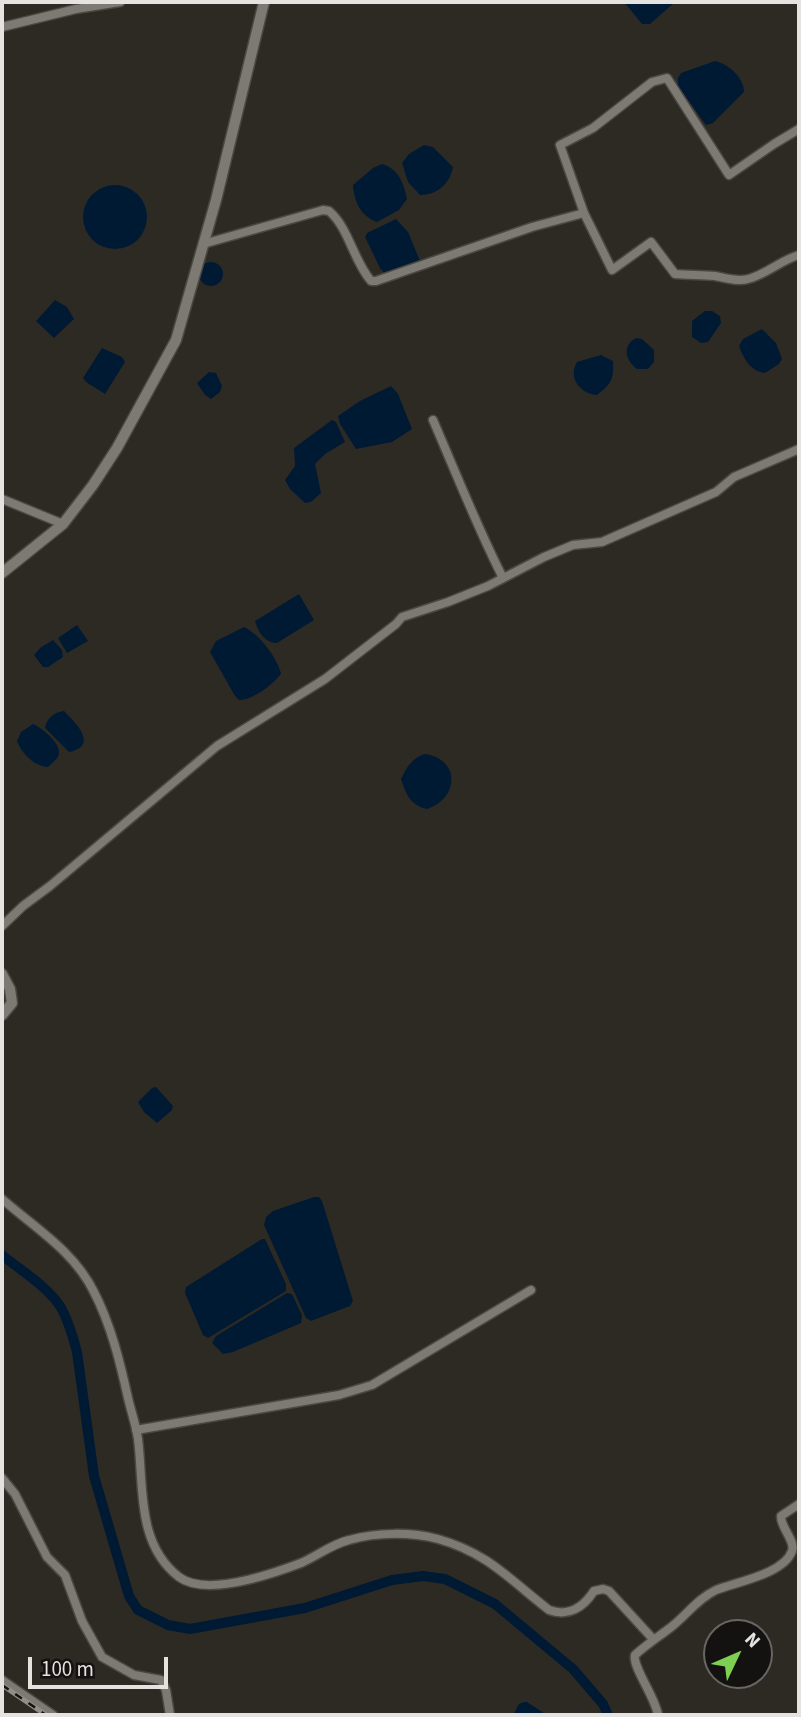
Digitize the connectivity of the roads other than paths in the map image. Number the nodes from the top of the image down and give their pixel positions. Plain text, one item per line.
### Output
1 (120, 2) edge
2 (264, 2) edge
3 (2, 27) edge
4 (799, 129) edge
5 (584, 213) junction
6 (203, 244) junction
7 (799, 255) edge
8 (433, 420) dead end
9 (799, 449) edge
10 (2, 499) edge
11 (63, 524) junction
12 (2, 573) edge
13 (503, 578) junction
14 (2, 926) edge
15 (2, 974) edge
16 (2, 1015) edge
17 (2, 1199) edge
18 (531, 1290) dead end
19 (136, 1430) junction
20 (2, 1478) edge
21 (799, 1504) edge
22 (653, 1639) junction
23 (2, 1680) edge
24 (53, 1715) edge
25 (170, 1715) edge
26 (658, 1715) edge

1 - 3 street
2 - 6 street
4 - 5 street
5 - 6 street
5 - 7 street
6 - 11 street
8 - 13 street
9 - 13 street
10 - 11 street
11 - 12 street
13 - 14 street
15 - 16 street
17 - 19 street
18 - 19 street
19 - 22 street
20 - 25 street
21 - 22 street
22 - 26 street
23 - 24 street

